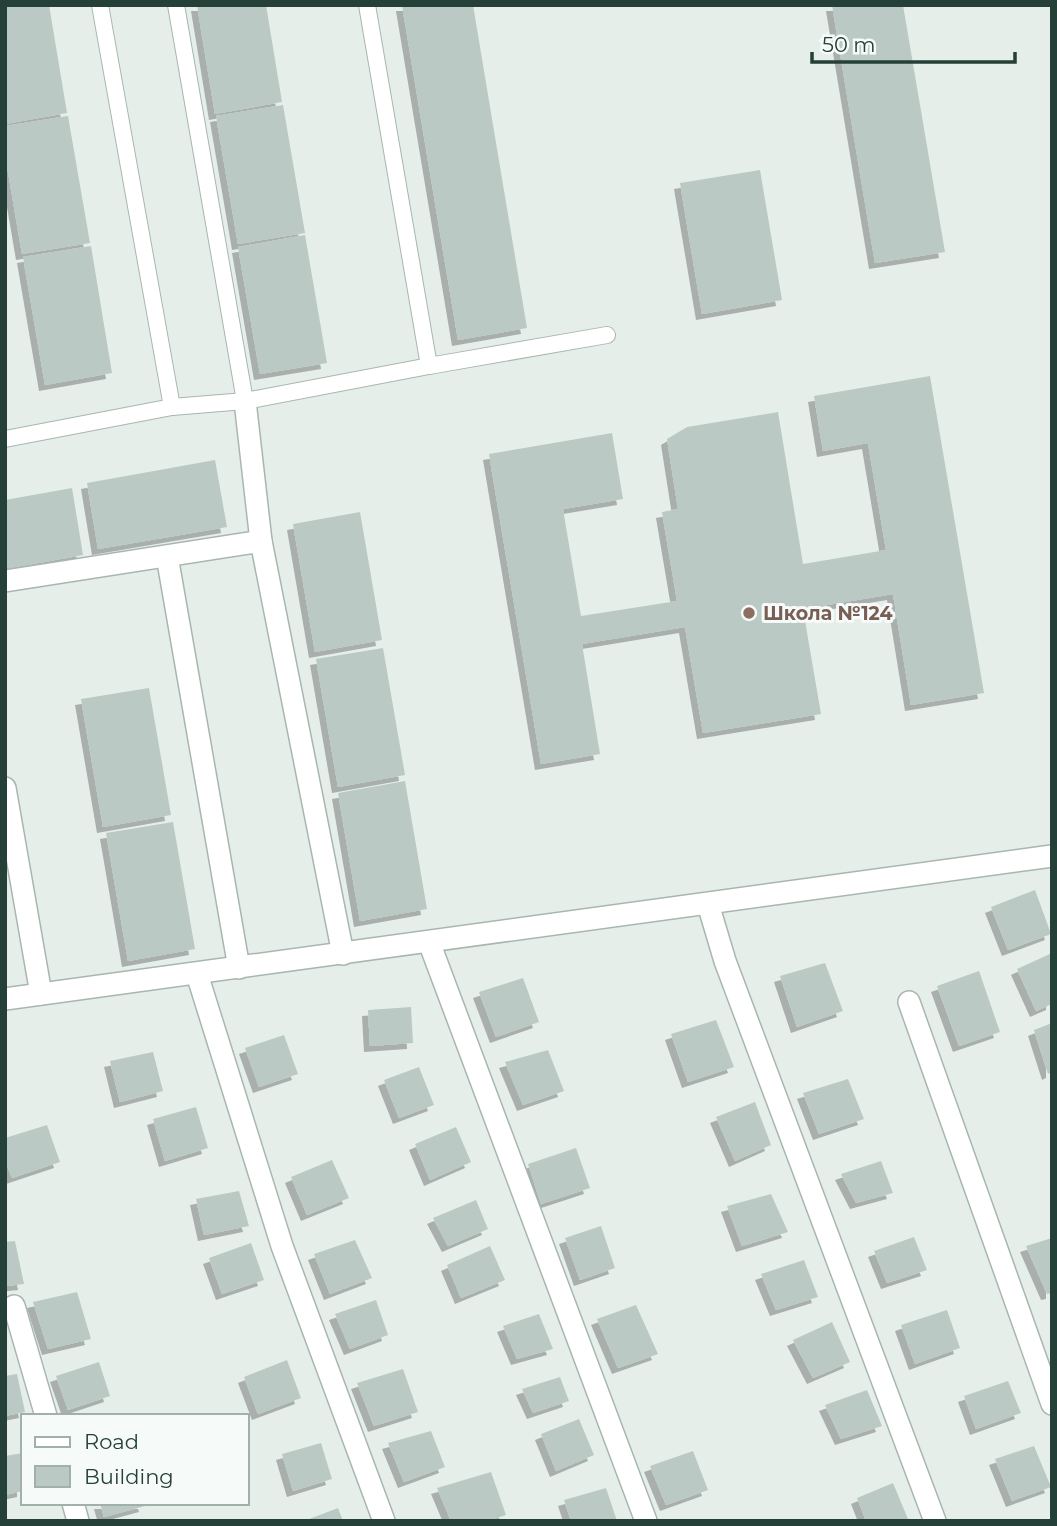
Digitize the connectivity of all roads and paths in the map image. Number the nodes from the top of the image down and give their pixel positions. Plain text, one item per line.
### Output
1 (100, 5) edge
2 (176, 5) edge
3 (367, 5) edge
4 (607, 335) dead end
5 (429, 366) junction
6 (245, 401) junction
7 (172, 407) junction
8 (5, 439) edge
9 (261, 541) junction
10 (167, 556) junction
11 (5, 581) edge
12 (5, 788) edge
13 (1052, 856) edge
14 (708, 904) junction
15 (429, 942) junction
16 (343, 954) junction
17 (239, 968) junction
18 (197, 974) junction
19 (41, 994) junction
20 (5, 999) edge
21 (909, 1002) dead end
22 (13, 1306) dead end
23 (1052, 1404) edge
24 (46, 1414) edge
25 (384, 1521) edge
26 (646, 1521) edge
27 (935, 1521) edge

1 - 7 lane
2 - 6 lane
3 - 5 lane
4 - 5 lane
5 - 6 lane
6 - 7 lane
6 - 9 street
7 - 8 lane
9 - 10 street
9 - 16 street
10 - 11 street
10 - 17 street
12 - 19 street
13 - 14 street
14 - 15 street
14 - 27 street
15 - 16 street
15 - 26 street
16 - 17 street
17 - 18 street
18 - 19 street
18 - 25 street
19 - 20 street
21 - 23 street
22 - 24 street

